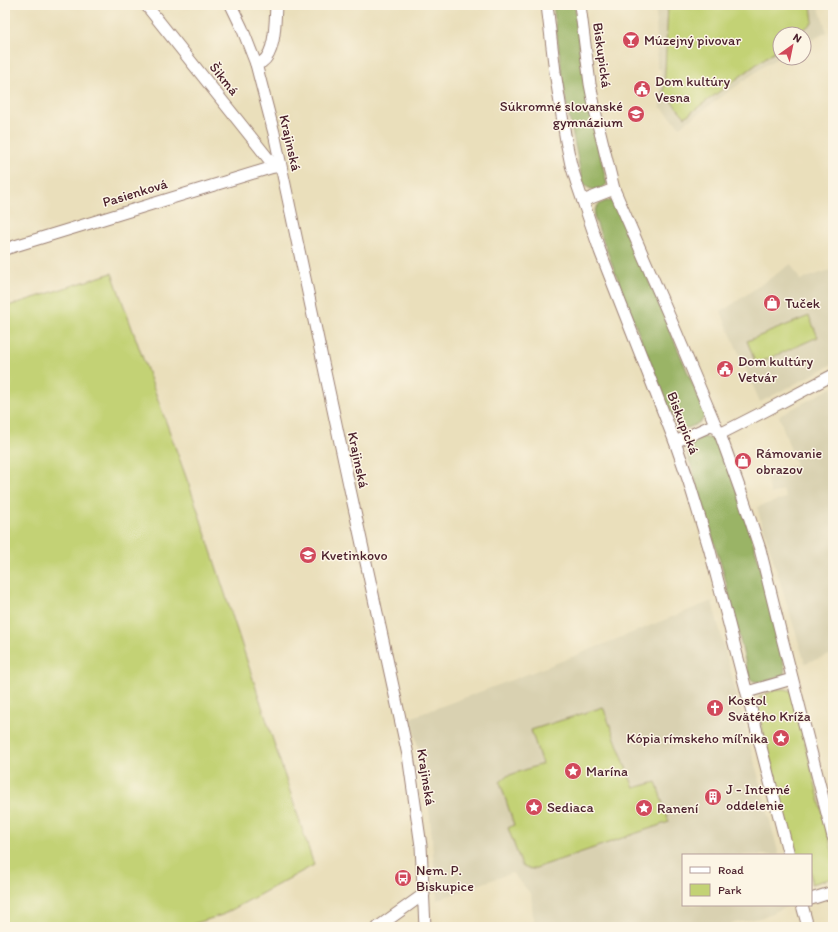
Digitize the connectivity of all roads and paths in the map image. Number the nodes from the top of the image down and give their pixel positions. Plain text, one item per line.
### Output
1 (146, 5) edge
2 (231, 5) edge
3 (276, 5) edge
4 (547, 5) edge
5 (580, 5) edge
6 (256, 64) junction
7 (278, 166) junction
8 (614, 189) junction
9 (583, 201) junction
10 (5, 249) edge
11 (833, 375) edge
12 (715, 424) junction
13 (720, 434) junction
14 (675, 442) junction
15 (792, 679) junction
16 (747, 692) junction
17 (833, 837) edge
18 (789, 854) edge
19 (833, 892) edge
20 (424, 894) junction
21 (812, 899) edge
22 (802, 906) edge
23 (378, 927) edge
24 (425, 927) edge
25 (808, 927) edge

1 - 7 street, Šikmá
2 - 6 street, Krajinská
3 - 6 street
4 - 9 street, Biskupická
5 - 8 street, Biskupická
6 - 7 street, Krajinská
7 - 10 street, Pasienková
7 - 20 street, Krajinská
8 - 9 street
8 - 12 street, Biskupická
9 - 14 street, Biskupická
11 - 13 street
12 - 13 street, Biskupická
12 - 14 street
13 - 15 street, Biskupická
14 - 16 street, Biskupická
15 - 16 street
15 - 17 street, Biskupická
16 - 18 street, Biskupická
19 - 21 street
20 - 23 street
20 - 24 street, Krajinská
22 - 25 street

